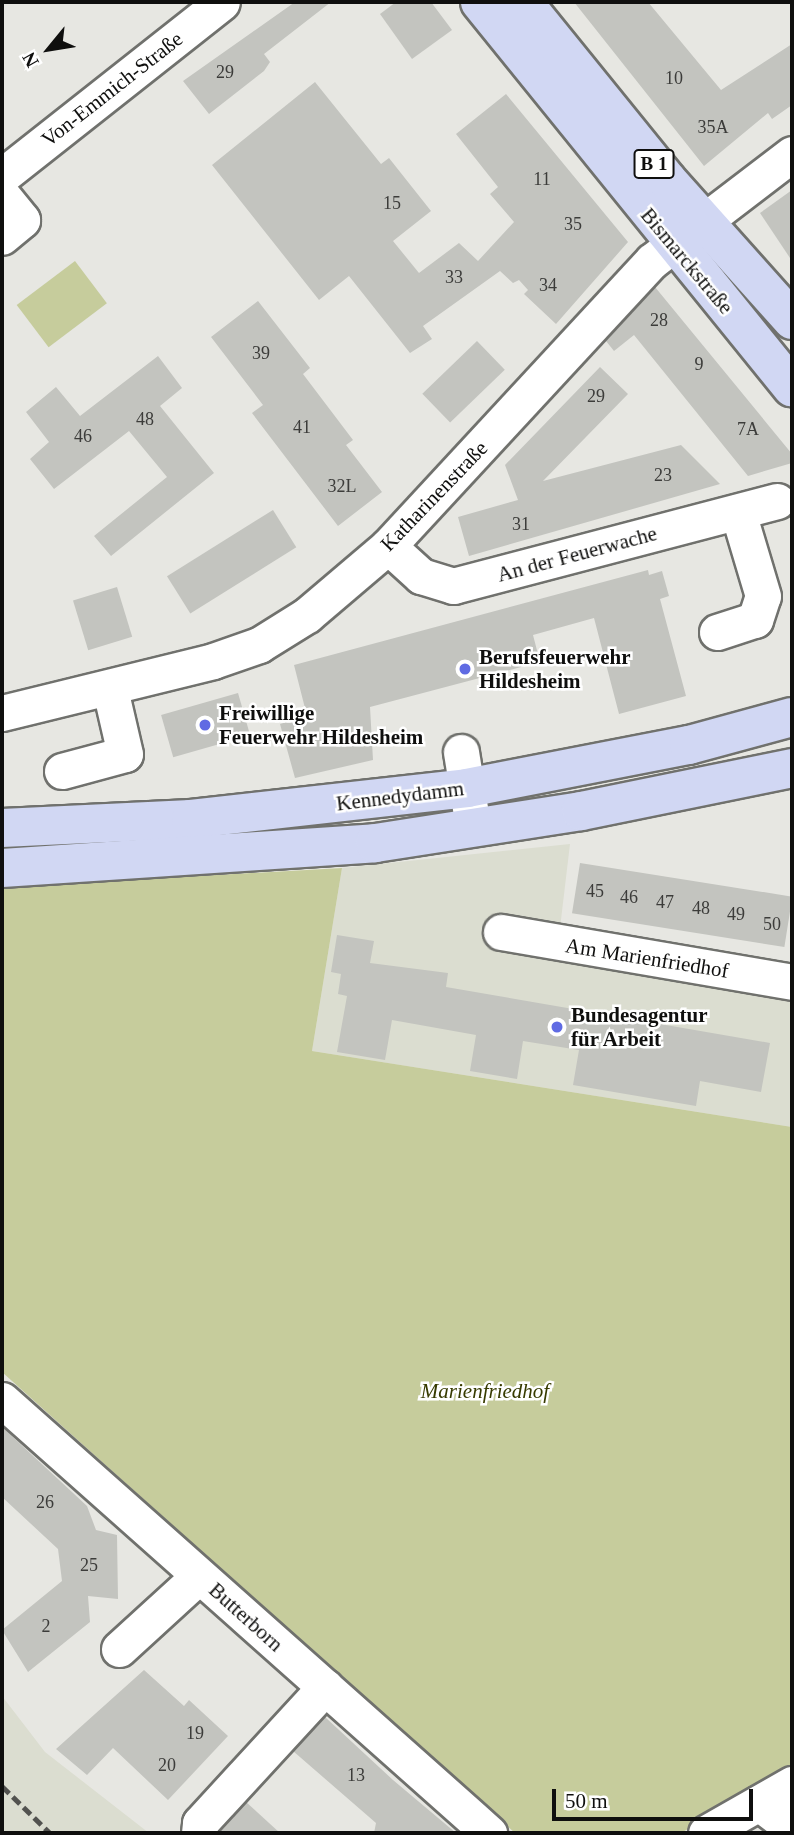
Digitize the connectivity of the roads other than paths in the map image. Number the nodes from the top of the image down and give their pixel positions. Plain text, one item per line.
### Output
1 (222, 2) edge
2 (480, 2) edge
3 (523, 2) edge
4 (792, 154) edge
5 (2, 176) edge
6 (2, 195) edge
7 (701, 219) junction
8 (2, 237) edge
9 (671, 243) junction
10 (792, 320) edge
11 (792, 387) edge
12 (777, 501) dead end
13 (738, 512) junction
14 (388, 546) junction
15 (717, 632) dead end
16 (110, 690) junction
17 (2, 713) edge
18 (792, 718) edge
19 (792, 768) edge
20 (464, 770) junction
21 (62, 771) dead end
22 (473, 827) junction
23 (2, 828) edge
24 (2, 868) edge
25 (501, 932) dead end
26 (792, 982) edge
27 (2, 1401) edge
28 (199, 1576) junction
29 (119, 1649) dead end
30 (325, 1687) junction
31 (792, 1784) edge
32 (760, 1803) junction
33 (792, 1828) edge
34 (199, 1833) edge
35 (489, 1833) edge
36 (706, 1833) edge

1 - 5 street, Von-Emmich-Straße
2 - 9 main road, Bismarckstraße / B 1
3 - 7 main road, Bismarckstraße / B 1
4 - 7 street, Katharinenstraße
6 - 8 street
7 - 9 street, Katharinenstraße
7 - 10 main road, Bismarckstraße / B 1
9 - 11 main road, Bismarckstraße / B 1
9 - 14 street, Katharinenstraße
12 - 13 street, An der Feuerwache
13 - 14 street, An der Feuerwache
13 - 15 street
14 - 16 street, Katharinenstraße
16 - 17 street, Katharinenstraße
16 - 21 street
18 - 20 main road, Kennedydamm
19 - 22 main road, Kennedydamm
20 - 22 street
20 - 23 main road, Kennedydamm
22 - 24 main road, Kennedydamm
25 - 26 street, Am Marienfriedhof
27 - 28 street, Butterborn
28 - 29 street
28 - 30 street, Butterborn
30 - 34 street
30 - 35 street, Butterborn
31 - 32 street
32 - 33 street
32 - 36 street

